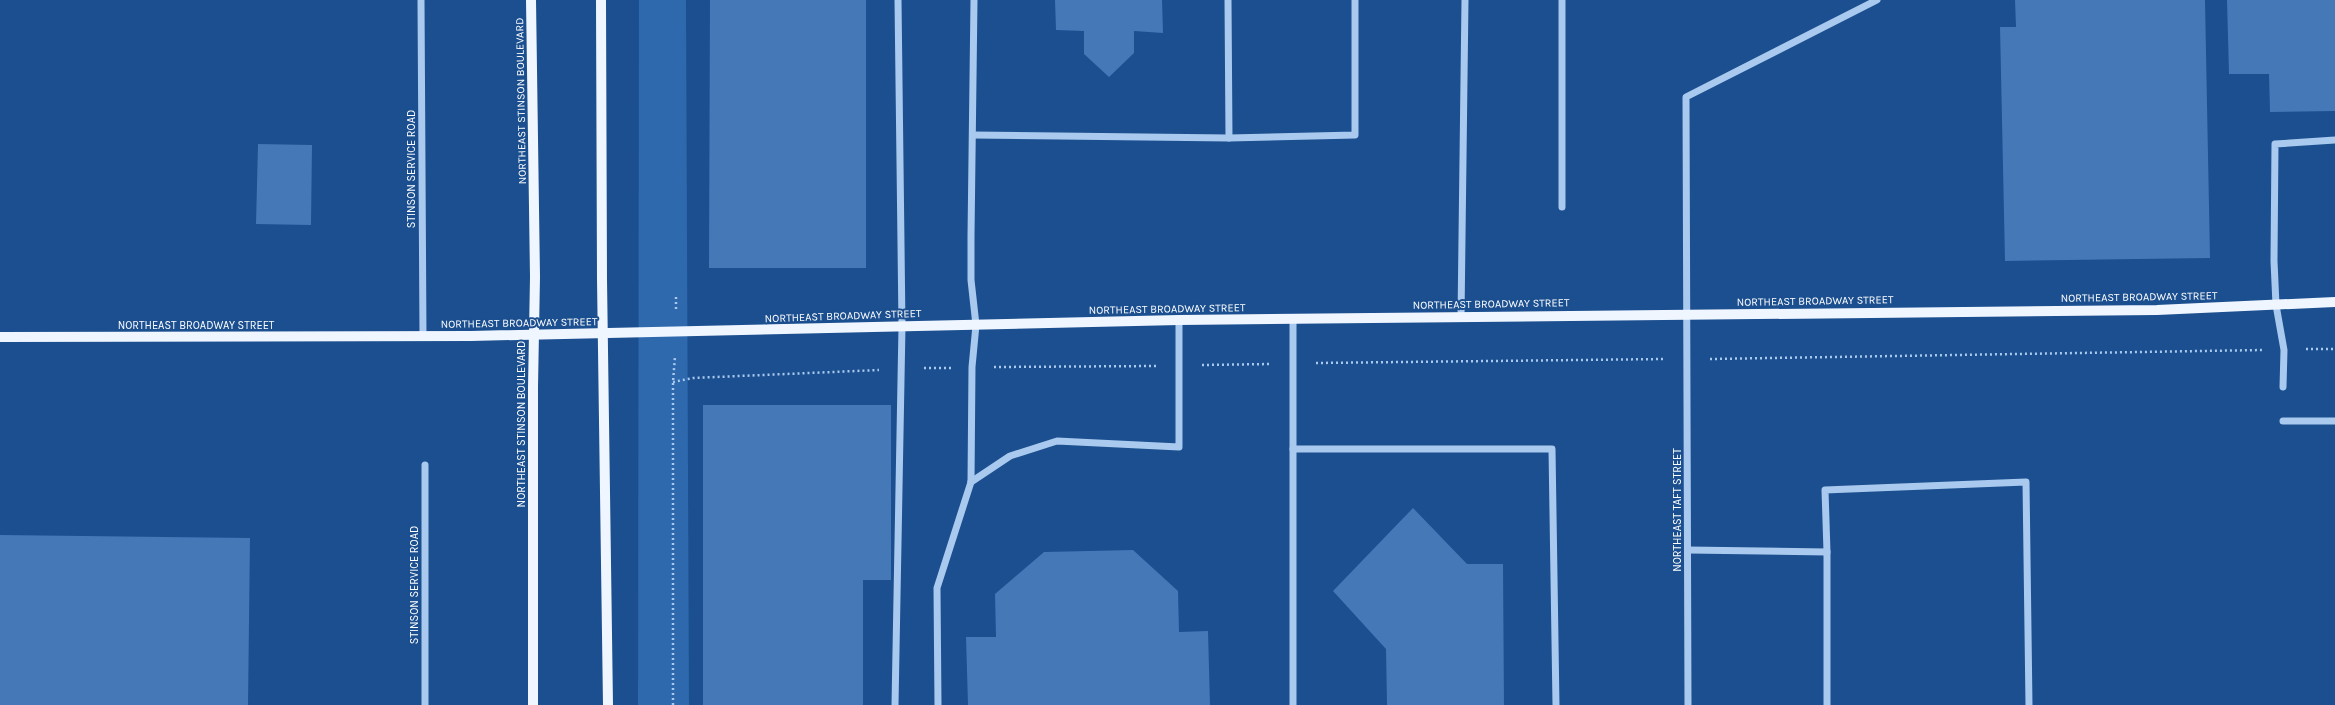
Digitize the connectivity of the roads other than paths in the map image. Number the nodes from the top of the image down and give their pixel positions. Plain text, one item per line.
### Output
1 (421, 0) edge
2 (531, 0) edge
3 (602, 0) edge
4 (898, 0) edge
5 (974, 0) edge
6 (1228, 0) edge
7 (1356, 0) edge
8 (1465, 0) edge
9 (1562, 0) edge
10 (1877, 0) edge
11 (973, 135) junction
12 (1229, 138) junction
13 (2335, 140) edge
14 (1562, 207) dead end
15 (2335, 302) edge
16 (2276, 305) junction
17 (1687, 314) junction
18 (1461, 317) junction
19 (1293, 319) junction
20 (1179, 320) junction
21 (976, 325) junction
22 (902, 326) junction
23 (603, 334) junction
24 (533, 335) junction
25 (0, 337) edge
26 (423, 337) junction
27 (2283, 388) dead end
28 (2283, 421) dead end
29 (2335, 421) edge
30 (1293, 449) junction
31 (425, 465) dead end
32 (971, 482) junction
33 (1688, 550) junction
34 (1827, 552) junction
35 (425, 705) edge
36 (533, 705) edge
37 (608, 705) edge
38 (895, 705) edge
39 (938, 705) edge
40 (1294, 705) edge
41 (1556, 705) edge
42 (1688, 705) edge
43 (1827, 705) edge
44 (2030, 705) edge

1 - 26 street, STINSON SERVICE ROAD
2 - 24 main road, NORTHEAST STINSON BOULEVARD
3 - 23 main road
4 - 22 street
5 - 11 street
6 - 12 street
7 - 12 street
8 - 18 street
9 - 14 street
10 - 17 street, NORTHEAST TAFT STREET
11 - 12 street
11 - 21 street
13 - 16 street
15 - 16 main road, NORTHEAST BROADWAY STREET
16 - 17 main road, NORTHEAST BROADWAY STREET
16 - 27 street
17 - 18 main road, NORTHEAST BROADWAY STREET
17 - 33 street, NORTHEAST TAFT STREET
18 - 19 main road, NORTHEAST BROADWAY STREET
19 - 20 main road, NORTHEAST BROADWAY STREET
19 - 30 street
20 - 21 main road, NORTHEAST BROADWAY STREET
20 - 32 street
21 - 22 main road, NORTHEAST BROADWAY STREET
21 - 32 street
22 - 23 main road, NORTHEAST BROADWAY STREET
22 - 38 street
23 - 24 main road, NORTHEAST BROADWAY STREET
23 - 37 main road
24 - 26 main road, NORTHEAST BROADWAY STREET
24 - 36 main road, NORTHEAST STINSON BOULEVARD
25 - 26 main road, NORTHEAST BROADWAY STREET
28 - 29 street
30 - 40 street
30 - 41 street
31 - 35 street, STINSON SERVICE ROAD
32 - 39 street
33 - 34 street
33 - 42 street, NORTHEAST TAFT STREET
34 - 43 street
34 - 44 street

